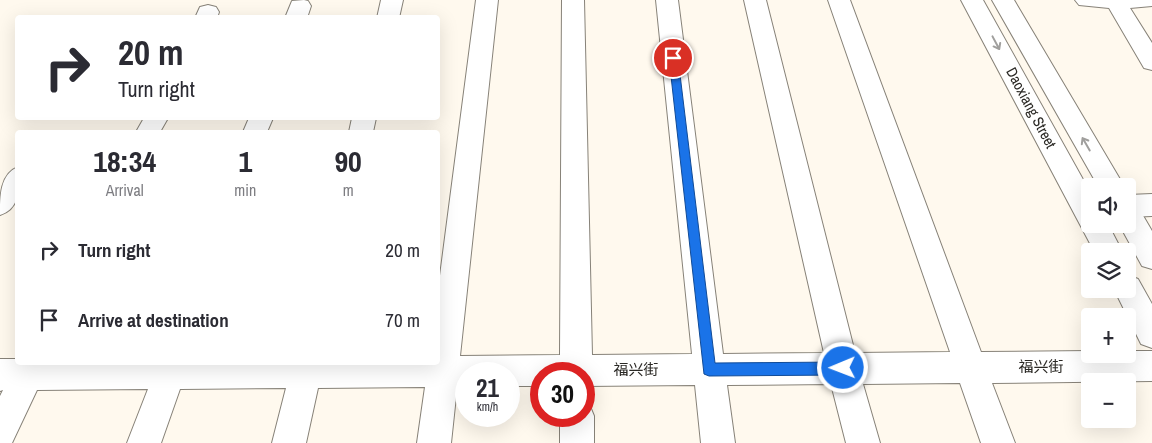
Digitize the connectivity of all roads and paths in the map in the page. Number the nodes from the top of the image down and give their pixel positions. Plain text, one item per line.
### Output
1 (392, 0) edge
2 (487, 0) edge
3 (574, 0) edge
4 (667, 0) edge
5 (755, 0) edge
6 (839, 0) edge
7 (972, 0) edge
8 (1003, 0) edge
9 (1086, 0) edge
10 (1148, 0) edge
11 (1116, 1) edge
12 (389, 15) edge
13 (1152, 62) edge
14 (1106, 178) edge
15 (15, 182) edge
16 (1081, 198) edge
17 (0, 204) edge
18 (1152, 205) edge
19 (1136, 206) edge
20 (1136, 229) edge
21 (1152, 257) edge
22 (1133, 298) edge
23 (1152, 334) edge
24 (576, 362) edge
25 (1152, 366) edge
26 (307, 367) edge
27 (172, 368) edge
28 (843, 368) junction
29 (970, 368) junction
30 (21, 370) edge
31 (709, 370) junction
32 (442, 372) junction
33 (530, 372) edge
34 (595, 372) edge
35 (577, 427) edge
36 (0, 430) edge
37 (144, 443) edge
38 (289, 443) edge
39 (434, 443) edge
40 (577, 443) edge
41 (718, 443) edge
42 (862, 443) edge
43 (998, 443) edge

1 - 12 street
2 - 32 street
3 - 24 street
4 - 31 street
5 - 28 street
6 - 29 street
7 -> 16 street, Daoxiang Street
14 -> 8 street
9 - 11 street
10 - 11 street
11 - 13 street
15 - 17 street
18 - 19 street
20 - 21 street
22 - 23 street
25 - 29 street, 福兴街
26 - 27 street, 福兴街
26 - 32 street, 福兴街
26 - 38 street
27 - 30 street, 福兴街
27 - 37 street
28 - 29 street, 福兴街
28 - 31 street, 福兴街
28 - 42 street
29 - 43 street
30 - 36 street
31 - 34 street, 福兴街
31 - 41 street
32 - 33 street, 福兴街
32 - 39 street
35 - 40 street

